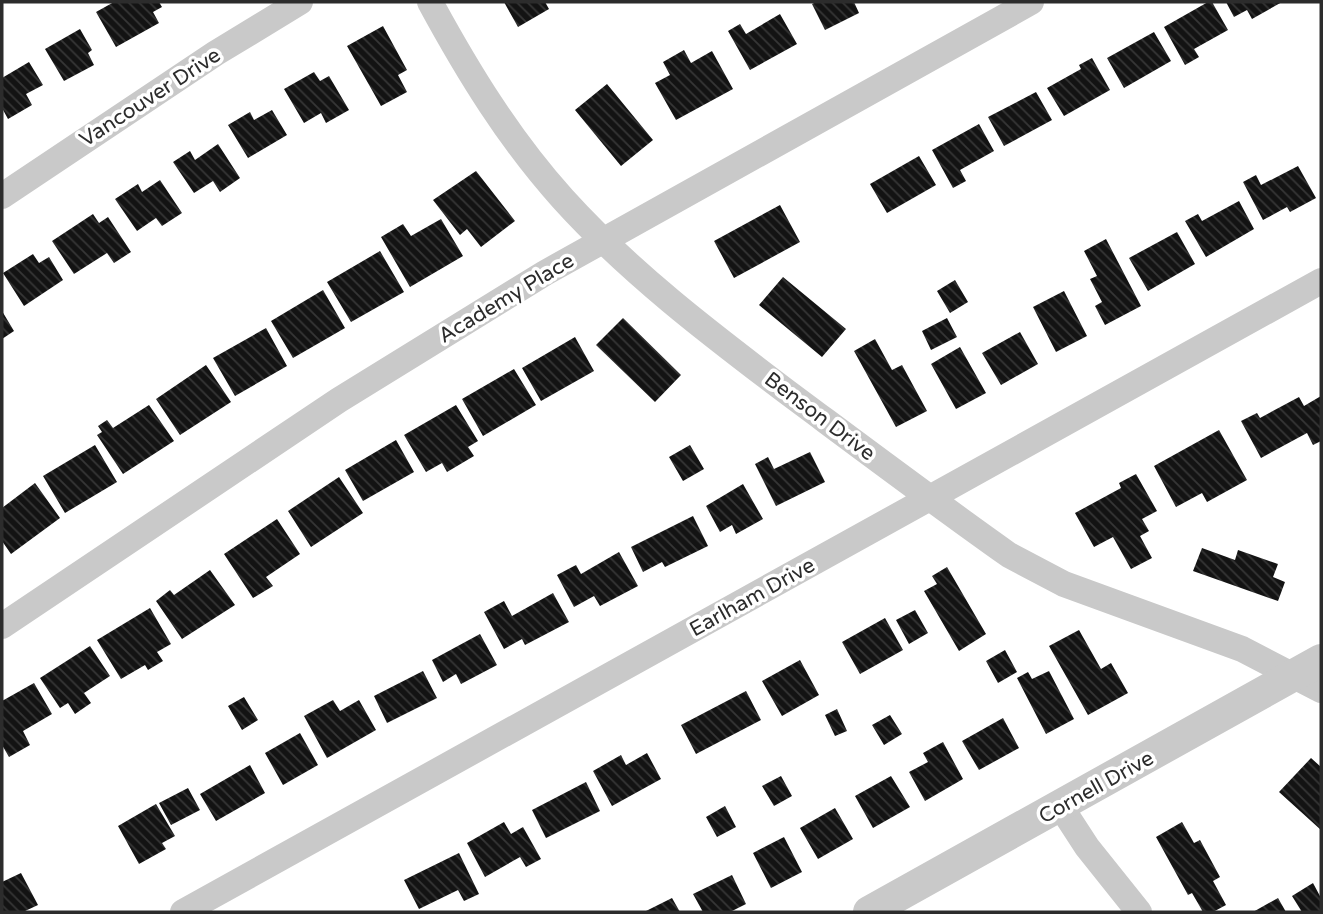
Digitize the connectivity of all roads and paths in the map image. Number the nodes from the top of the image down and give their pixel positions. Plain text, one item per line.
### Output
1 (300, 2) edge
2 (430, 2) edge
3 (1031, 2) edge
4 (2, 196) edge
5 (604, 239) junction
6 (1321, 281) edge
7 (929, 499) junction
8 (2, 626) edge
9 (1321, 660) edge
10 (1293, 675) junction
11 (1321, 690) edge
12 (1061, 807) junction
13 (183, 912) edge
14 (869, 912) edge
15 (1139, 912) edge

1 - 4 street, Vancouver Drive
2 - 5 street, Benson Drive
3 - 5 street, Academy Place
5 - 7 street, Benson Drive
5 - 8 street, Academy Place
6 - 7 street, Earlham Drive
7 - 10 street, Benson Drive
7 - 13 street, Earlham Drive
9 - 10 street, Cornell Drive
10 - 11 street, Benson Drive
10 - 12 street, Cornell Drive
12 - 14 street, Cornell Drive
12 - 15 street

